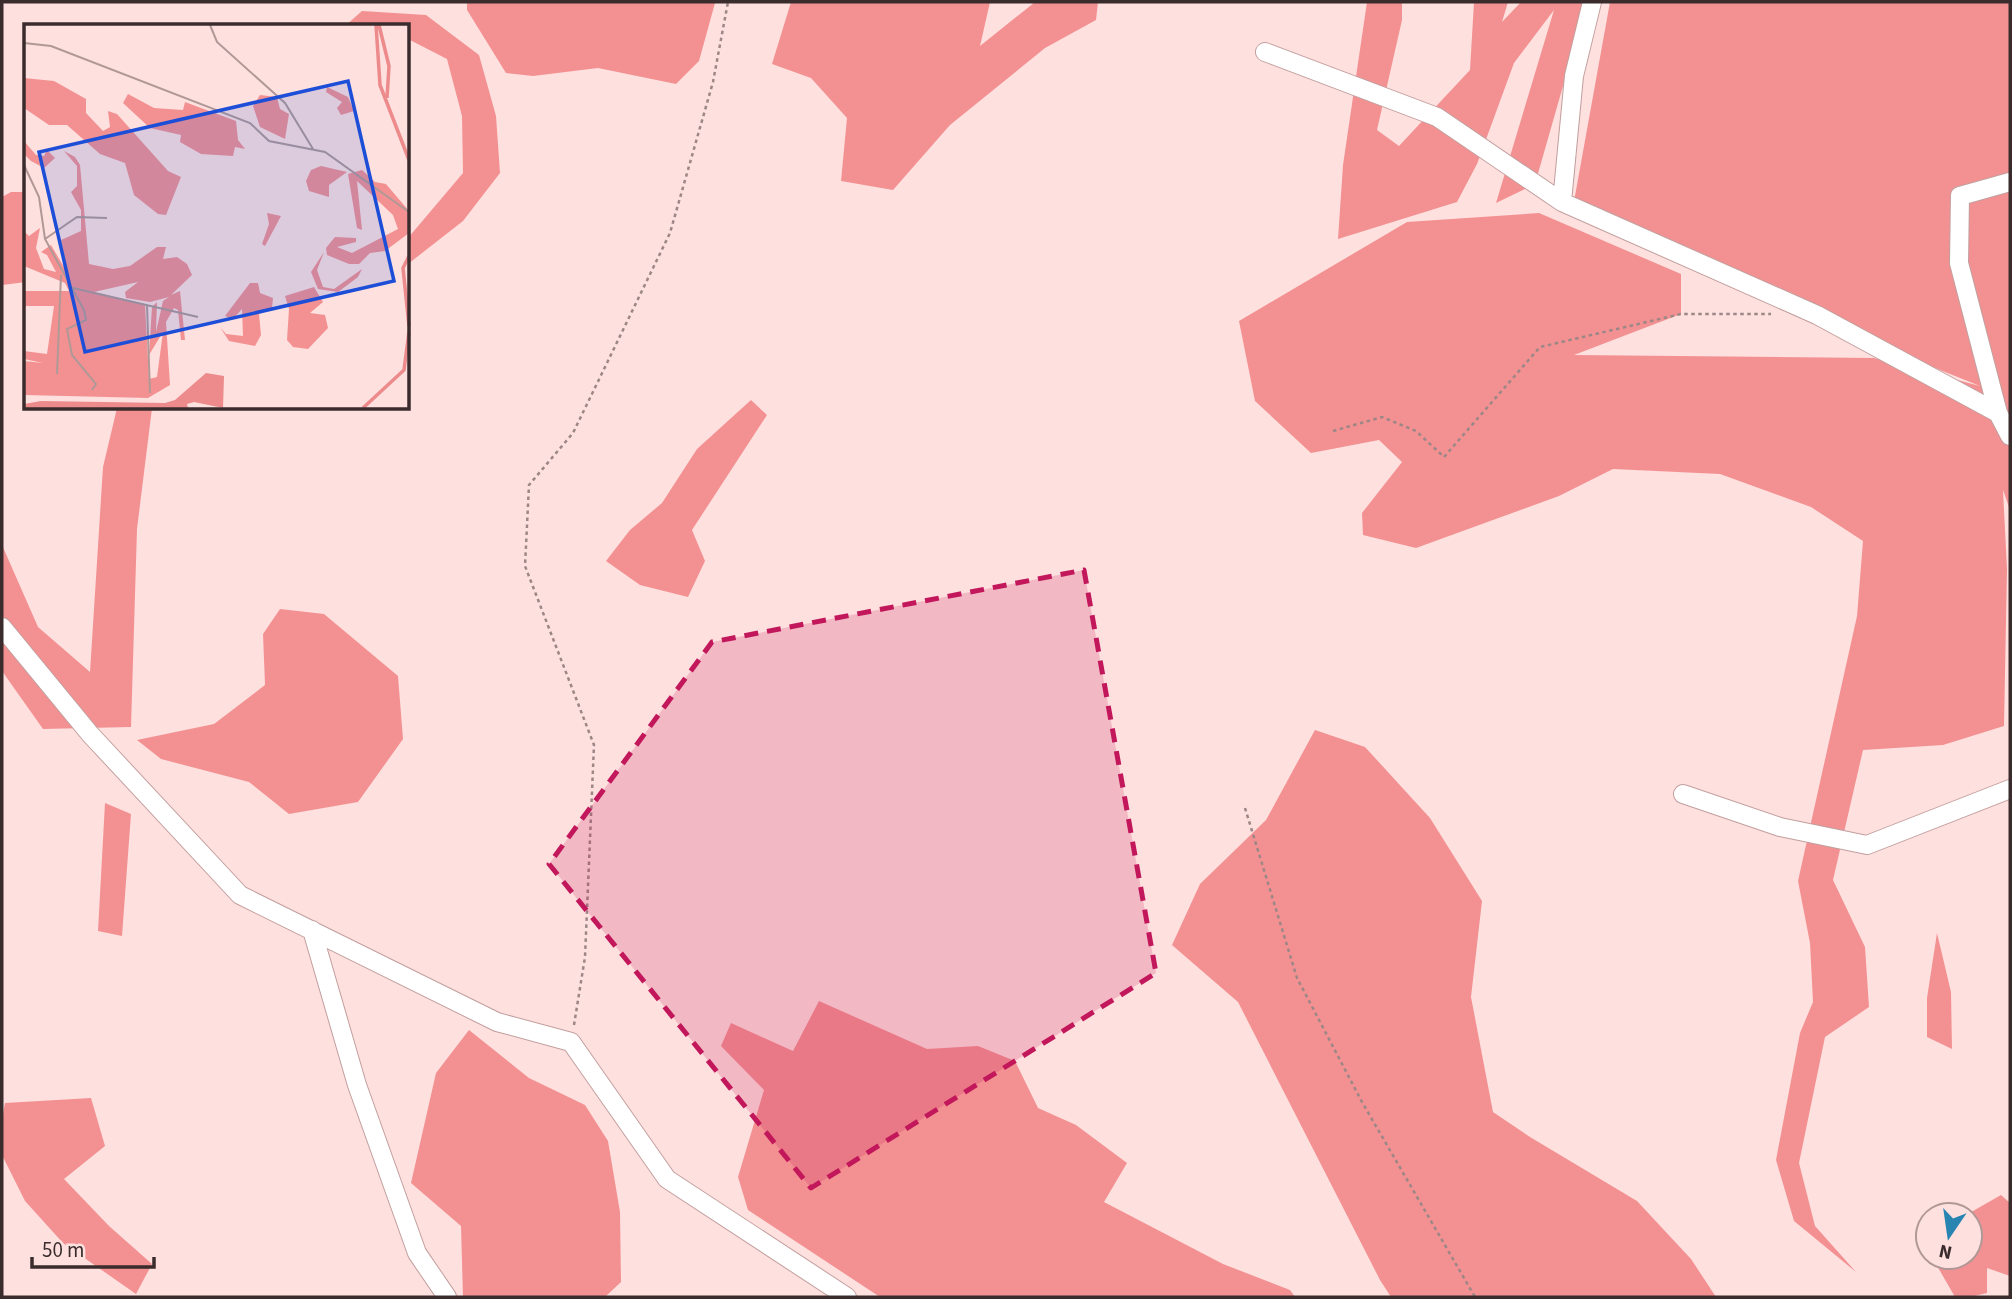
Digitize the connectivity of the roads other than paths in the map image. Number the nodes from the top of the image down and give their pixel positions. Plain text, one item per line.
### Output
1 (1592, 2) edge
2 (1265, 52) dead end
3 (2010, 182) edge
4 (1562, 202) junction
5 (1998, 413) junction
6 (2010, 436) edge
7 (2, 627) edge
8 (2010, 789) edge
9 (1683, 794) dead end
10 (312, 930) junction
11 (447, 1297) edge
12 (847, 1297) edge

1 - 4 street
2 - 4 street
3 - 5 street
4 - 5 street
5 - 6 street
7 - 10 street
8 - 9 street
10 - 11 street
10 - 12 street

